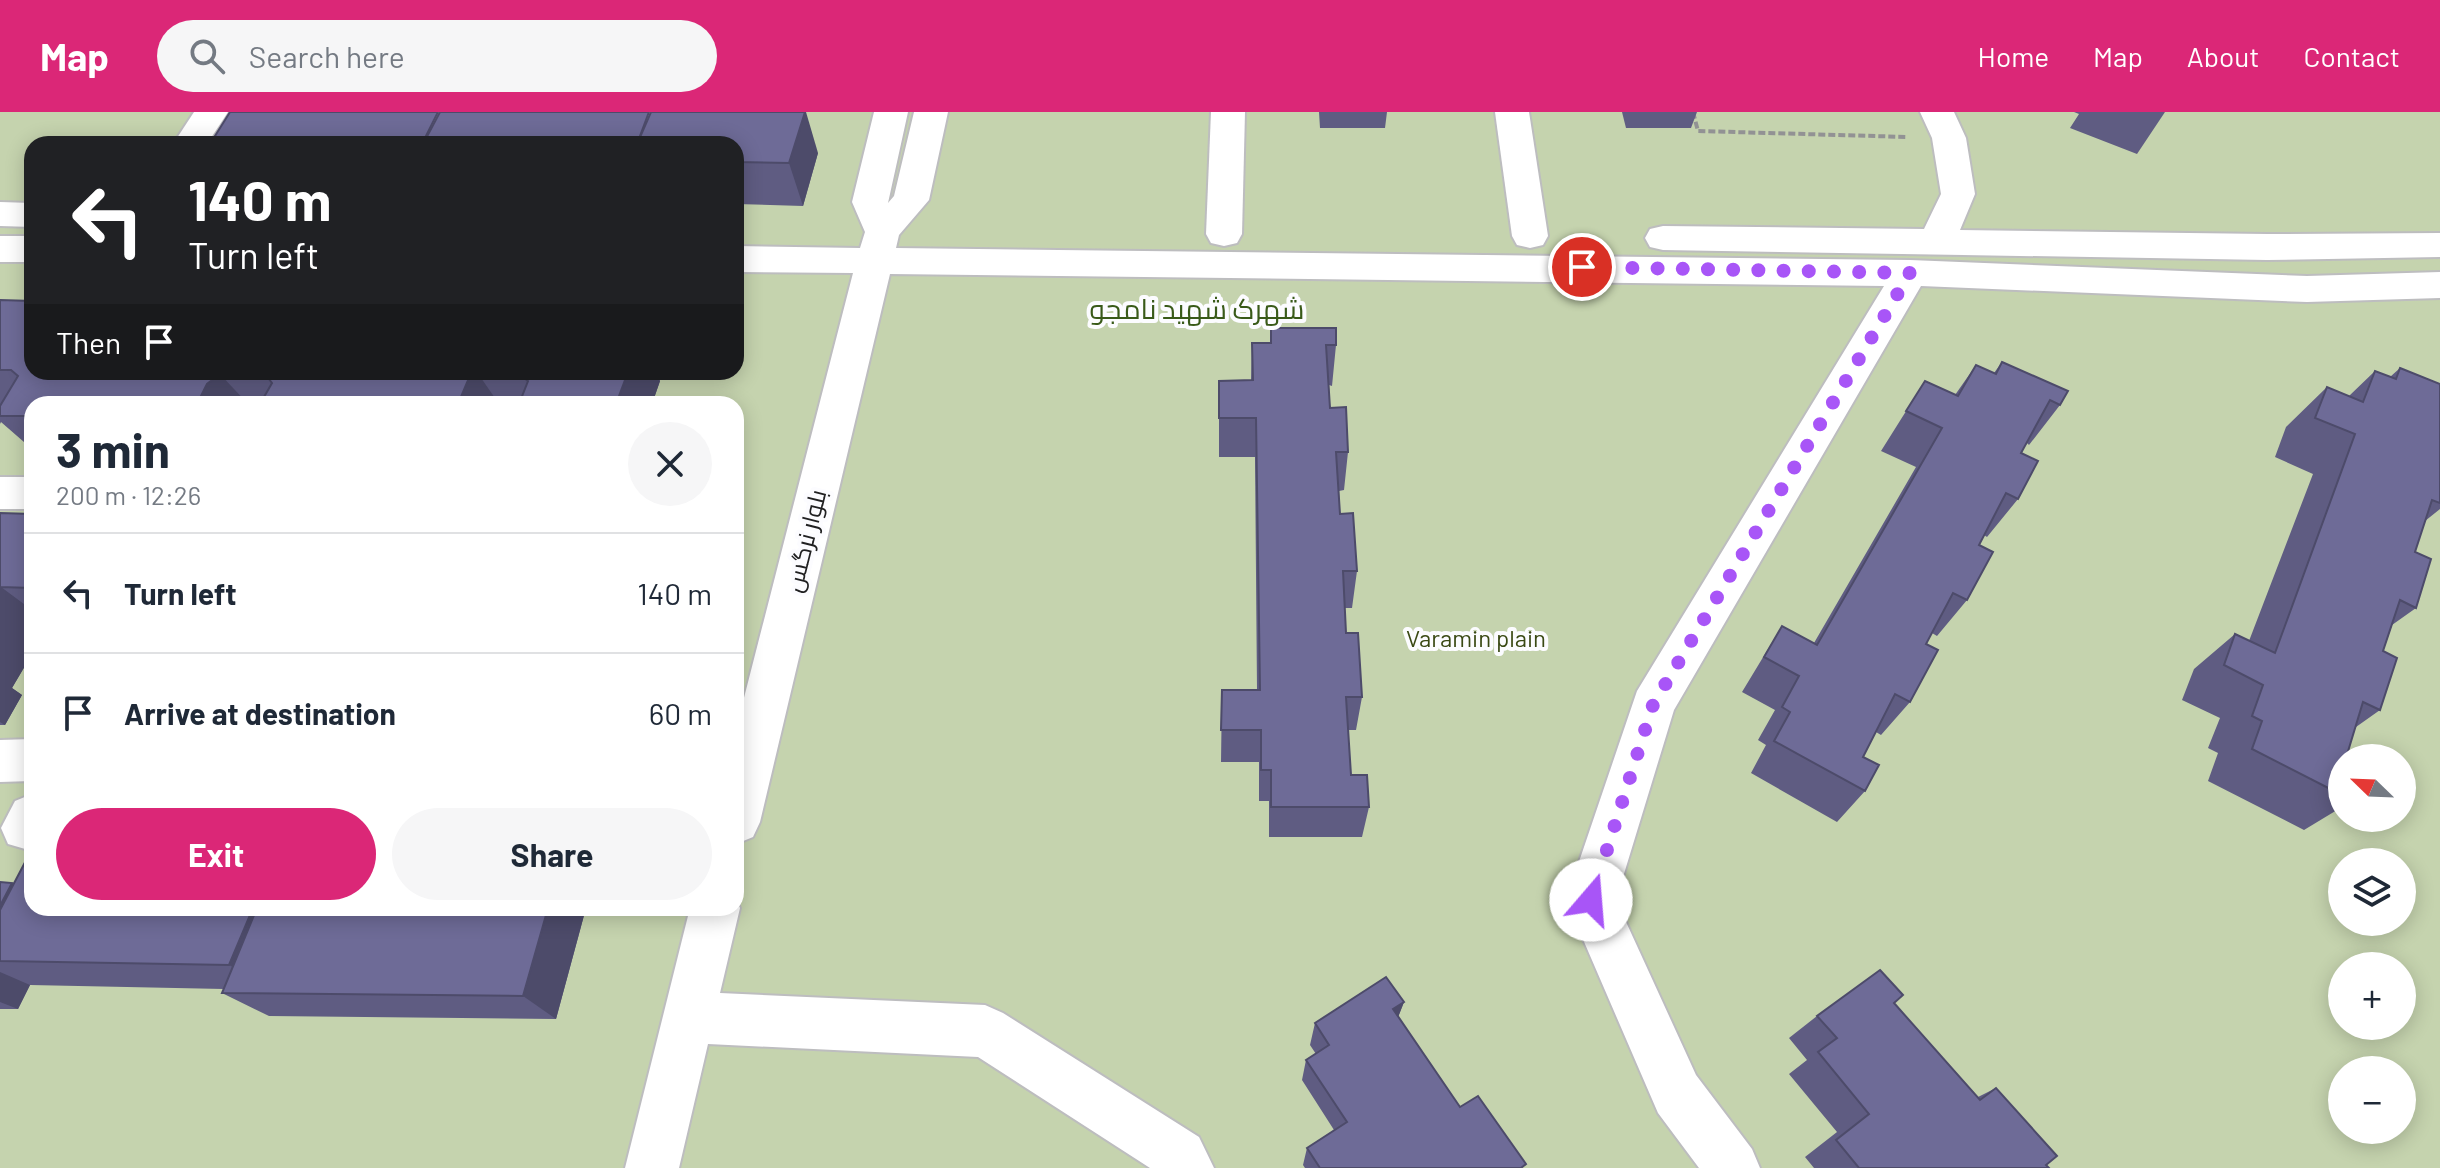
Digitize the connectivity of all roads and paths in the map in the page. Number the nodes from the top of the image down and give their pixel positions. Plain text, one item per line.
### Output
1 (211, 112) edge
2 (891, 112) edge
3 (931, 112) edge
4 (1228, 112) edge
5 (1512, 112) edge
6 (1693, 112) edge
7 (1943, 125) edge
8 (195, 136) edge
9 (0, 214) edge
10 (24, 215) edge
11 (744, 229) edge
12 (1224, 234) junction
13 (1530, 236) junction
14 (2440, 245) edge
15 (879, 246) junction
16 (0, 249) edge
17 (24, 249) edge
18 (1924, 257) junction
19 (744, 258) edge
20 (2440, 285) edge
21 (24, 760) edge
22 (0, 761) edge
23 (744, 790) edge
24 (713, 916) edge
25 (688, 1017) junction
26 (652, 1168) edge
27 (1187, 1168) edge
28 (1733, 1168) edge

1 - 8 street
2 - 15 street
3 - 15 street
4 - 12 street
5 - 13 street
6 - 7 path
7 - 18 street
9 - 10 street
11 - 15 street
12 - 13 street
12 - 15 street
13 - 18 street
14 - 18 street
15 - 18 street
15 - 19 street
15 - 23 street, بلوار نرگس
16 - 17 street
18 - 20 street
18 - 28 street
21 - 22 street
24 - 25 street
25 - 26 street
25 - 27 street

